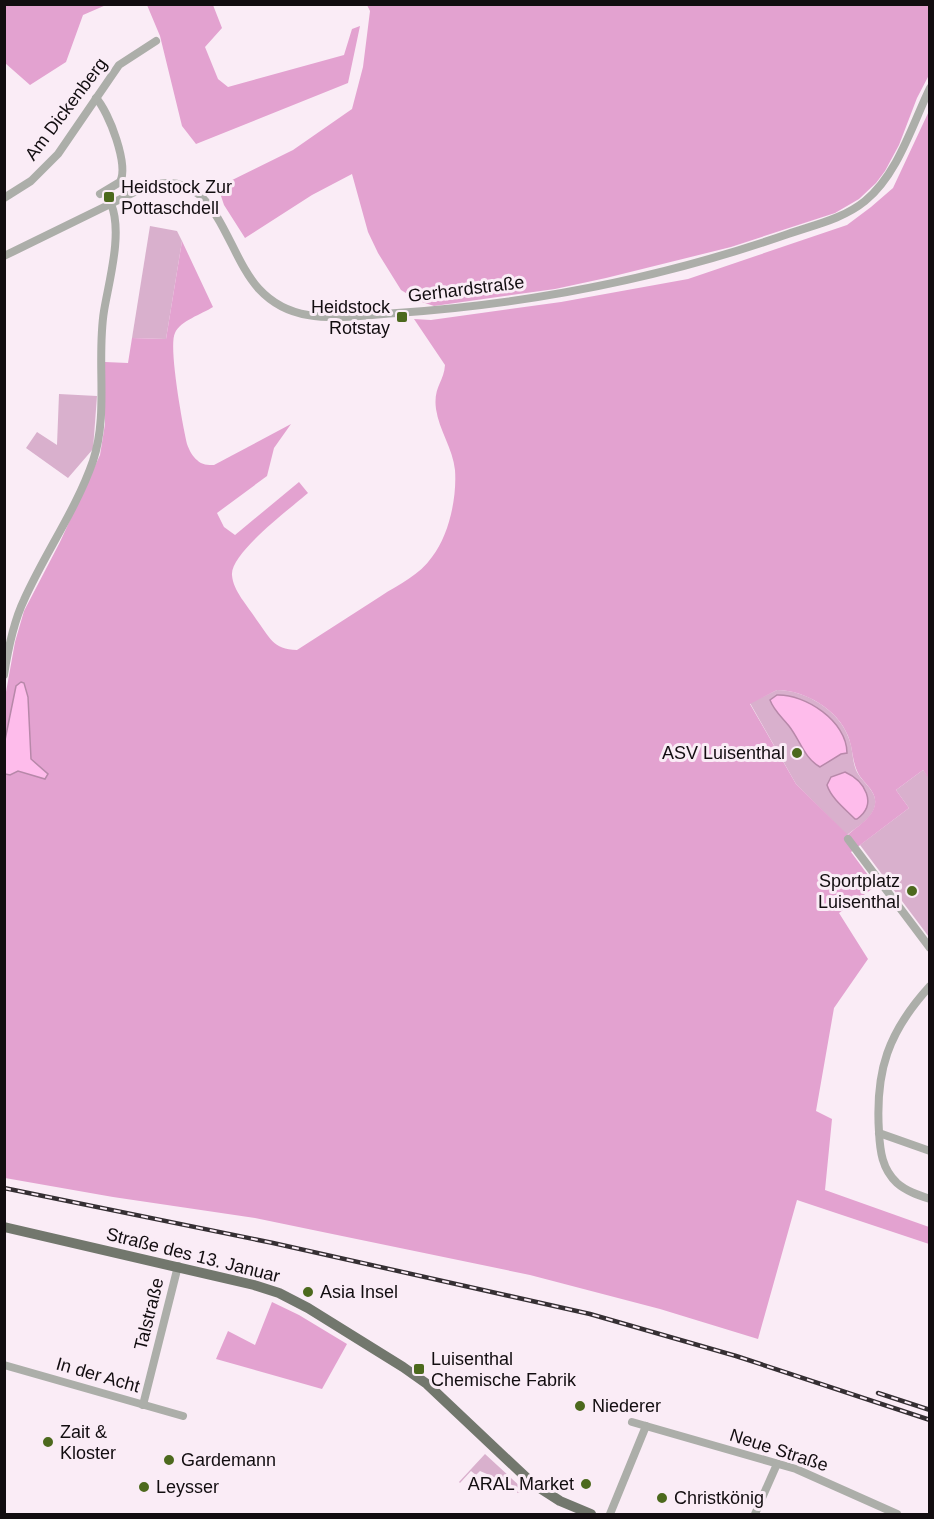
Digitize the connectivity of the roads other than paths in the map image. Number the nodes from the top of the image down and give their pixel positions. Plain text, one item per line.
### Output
1 (156, 41) dead end
2 (930, 88) edge
3 (96, 98) junction
4 (100, 194) dead end
5 (4, 198) edge
6 (111, 204) junction
7 (4, 256) edge
8 (4, 675) edge
9 (848, 838) dead end
10 (930, 948) edge
11 (930, 986) edge
12 (879, 1133) junction
13 (930, 1150) edge
14 (930, 1199) edge
15 (4, 1227) edge
16 (178, 1266) junction
17 (4, 1365) edge
18 (143, 1404) junction
19 (183, 1416) dead end
20 (632, 1422) dead end
21 (646, 1426) junction
22 (777, 1464) junction
23 (591, 1515) edge
24 (610, 1515) edge
25 (756, 1515) edge
26 (897, 1515) edge

1 - 3 street, Am Dickenberg
2 - 6 street, Gerhardstraße
3 - 4 street
3 - 5 street, Am Dickenberg
6 - 7 street, Gerhardstraße
6 - 8 street
9 - 10 street
11 - 12 street
12 - 13 street
12 - 14 street
15 - 16 main road, Straße des 13. Januar
16 - 18 street, Talstraße
16 - 23 main road, Straße des 13. Januar
17 - 18 street, In der Acht
18 - 19 street, In der Acht
20 - 21 street, Neue Straße
21 - 22 street, Neue Straße
21 - 24 street
22 - 25 street
22 - 26 street, Neue Straße

